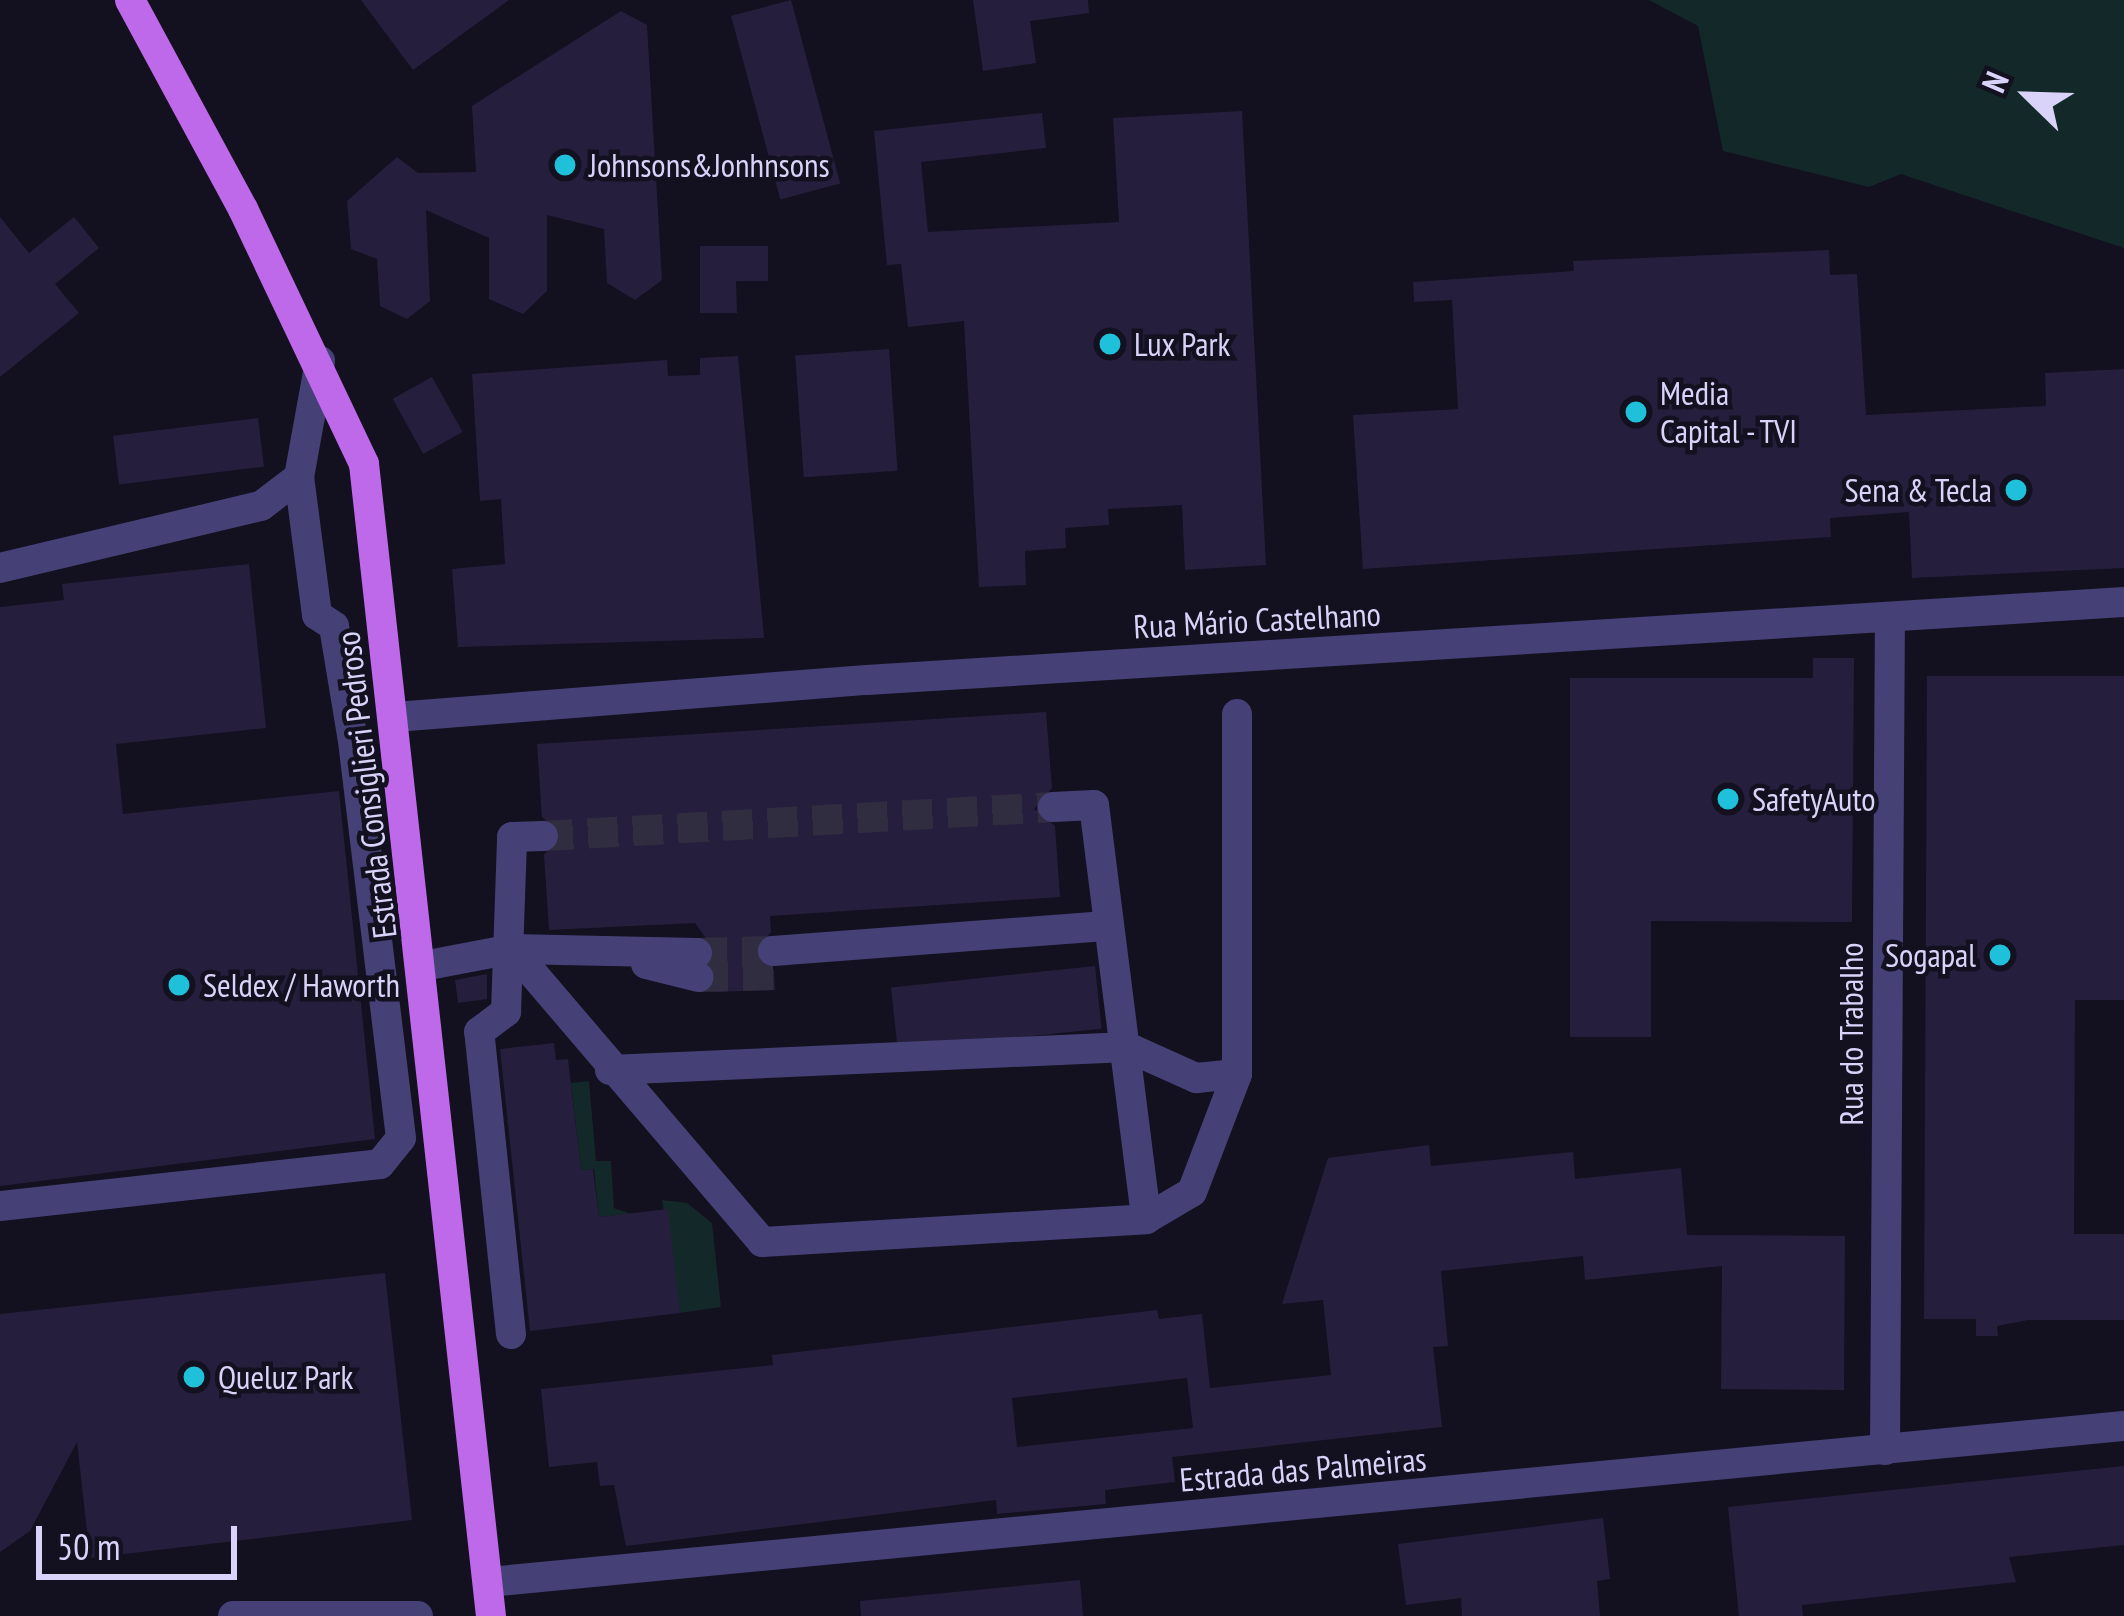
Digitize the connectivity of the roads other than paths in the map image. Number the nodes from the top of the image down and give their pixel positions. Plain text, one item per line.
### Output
1 (130, 0) edge
2 (320, 361) junction
3 (299, 477) junction
4 (0, 568) edge
5 (2124, 602) edge
6 (1890, 618) junction
7 (1237, 714) dead end
8 (394, 718) junction
9 (1054, 807) tunnel mouth
10 (543, 836) tunnel mouth
11 (1108, 926) junction
12 (512, 949) junction
13 (773, 953) tunnel mouth
14 (697, 955) tunnel mouth
15 (423, 966) junction
16 (1126, 1047) junction
17 (610, 1070) junction
18 (1237, 1074) junction
19 (0, 1206) edge
20 (1145, 1219) junction
21 (511, 1334) dead end
22 (2124, 1426) edge
23 (1885, 1450) junction
24 (489, 1582) junction
25 (232, 1616) edge
26 (418, 1616) edge
27 (491, 1616) edge

1 - 2 main road, Estrada Consiglieri Pedroso
2 - 3 street
2 - 8 main road, Estrada Consiglieri Pedroso
3 - 4 street
3 - 19 street
5 - 6 street, Rua Mário Castelhano
6 - 8 street, Rua Mário Castelhano
6 - 23 street, Rua do Trabalho
7 - 18 street
8 - 15 main road, Estrada Consiglieri Pedroso
9 - 11 street
10 - 12 street
11 - 13 street
11 - 16 street
12 - 14 street
12 - 15 street
12 - 17 street
12 - 21 street
15 - 24 main road, Estrada Consiglieri Pedroso
16 - 17 street
16 - 18 street
16 - 20 street
17 - 20 street
18 - 20 street
22 - 23 street, Estrada das Palmeiras
23 - 24 street, Estrada das Palmeiras
24 - 27 main road, Estrada Consiglieri Pedroso
25 - 26 street

